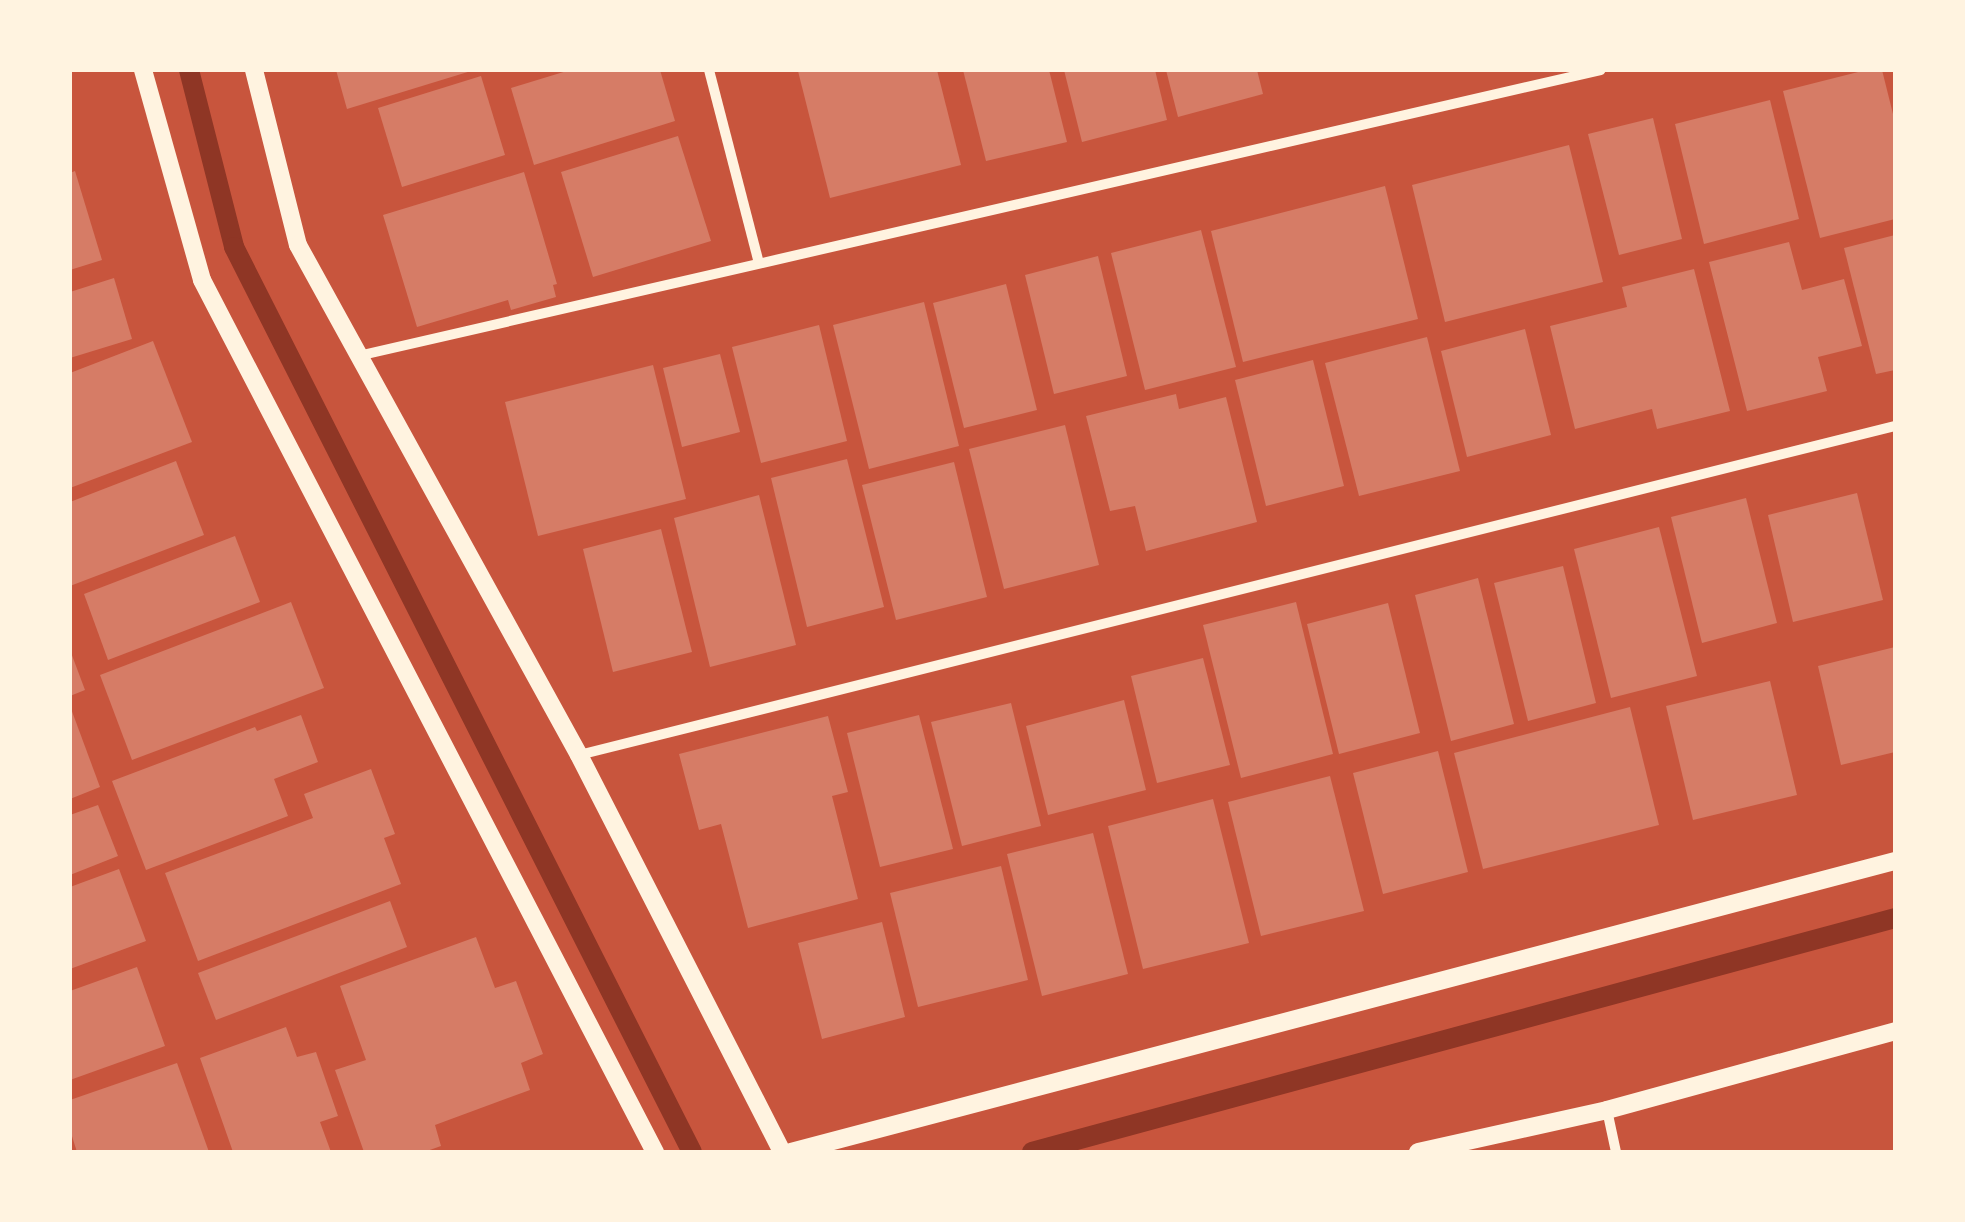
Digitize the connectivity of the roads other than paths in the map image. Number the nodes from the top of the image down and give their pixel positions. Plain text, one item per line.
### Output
1 (143, 70) edge
2 (254, 70) edge
3 (709, 70) edge
4 (1601, 70) edge
5 (759, 263) junction
6 (358, 356) junction
7 (1895, 426) edge
8 (579, 756) junction
9 (1895, 861) edge
10 (1895, 1030) edge
11 (1607, 1110) junction
12 (655, 1152) edge
13 (782, 1152) edge
14 (791, 1152) edge
15 (1418, 1152) edge
16 (1616, 1152) edge

1 - 12 street
2 - 6 street
3 - 5 street
4 - 5 street
5 - 6 street
6 - 8 street
7 - 8 street
8 - 13 street
9 - 14 street
10 - 11 street
11 - 15 street
11 - 16 street

